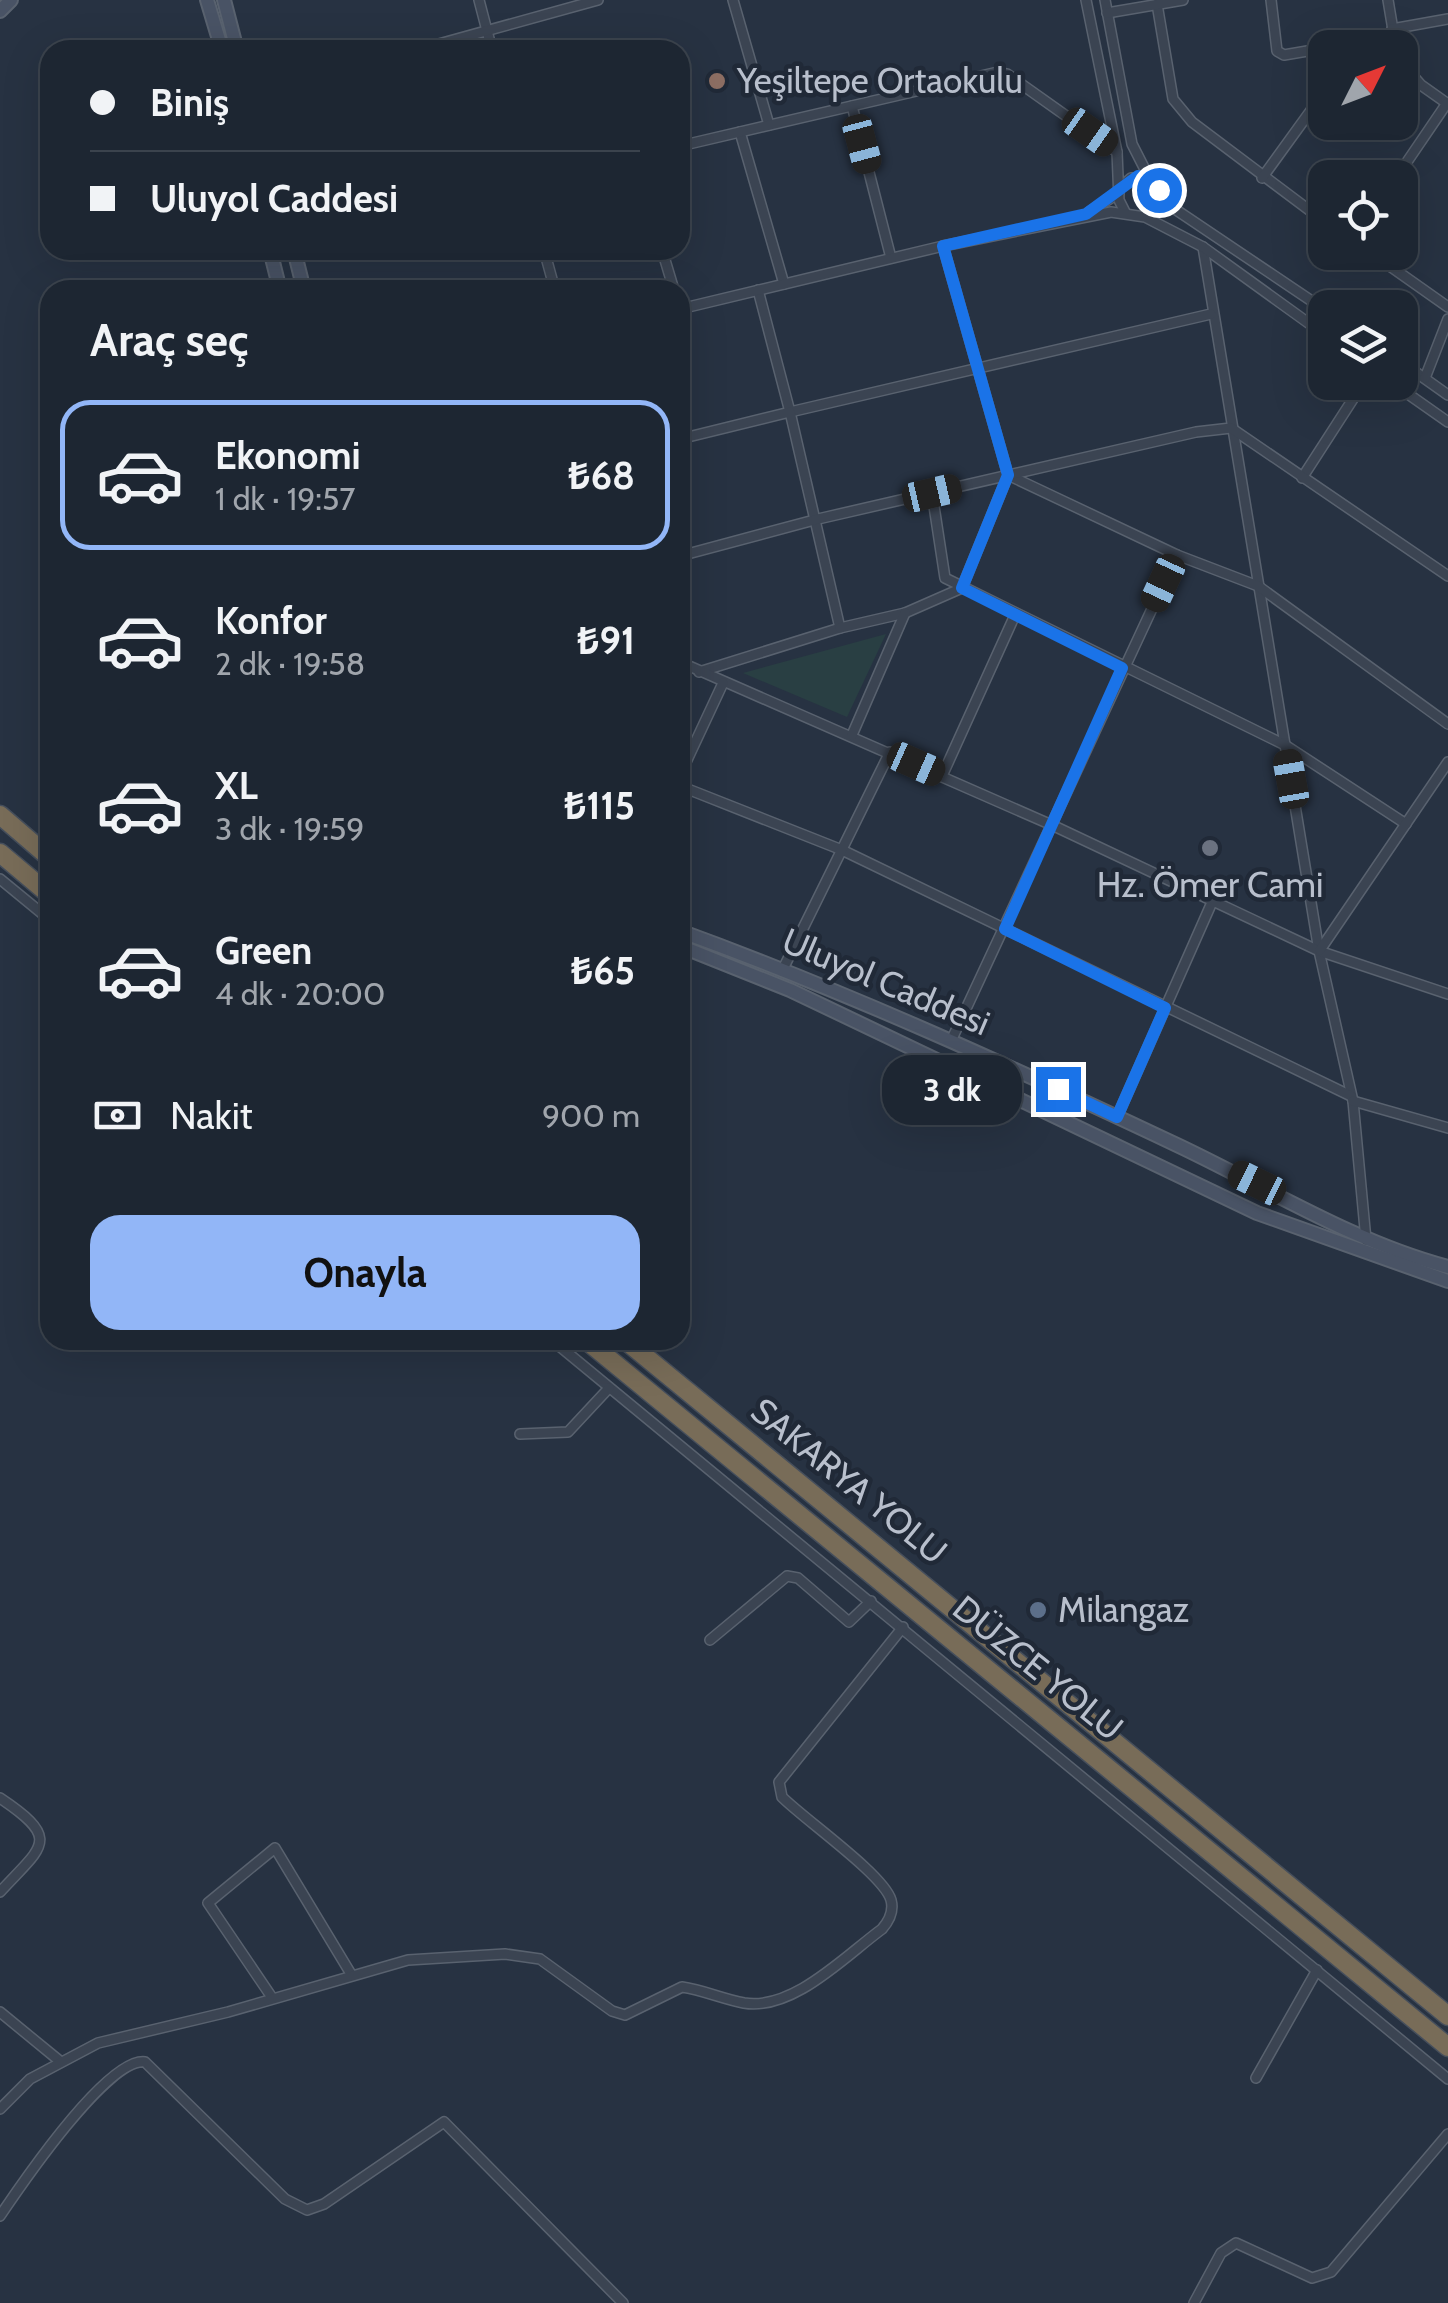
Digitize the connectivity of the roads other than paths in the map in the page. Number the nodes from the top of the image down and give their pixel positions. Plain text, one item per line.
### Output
1 (10, 0) edge
2 (207, 0) edge
3 (224, 0) edge
4 (479, 0) edge
5 (598, 0) edge
6 (734, 0) edge
7 (1086, 0) edge
8 (1105, 0) edge
9 (1182, 0) edge
10 (1271, 0) edge
11 (1388, 0) edge
12 (1157, 4) junction
13 (0, 11) edge
14 (1107, 13) junction
15 (1448, 19) edge
16 (1393, 30) edge
17 (1418, 30) edge
18 (488, 33) junction
19 (219, 40) edge
20 (235, 40) edge
21 (459, 40) edge
22 (490, 40) edge
23 (1308, 51) edge
24 (1418, 82) edge
25 (1447, 104) edge
26 (852, 106) junction
27 (1308, 114) edge
28 (769, 125) junction
29 (740, 132) junction
30 (690, 144) edge
31 (1117, 152) junction
32 (1408, 160) edge
33 (1148, 178) junction
34 (1262, 178) junction
35 (1120, 190) junction
36 (1160, 199) junction
37 (1308, 210) edge
38 (1126, 212) junction
39 (1086, 214) junction
40 (1145, 217) junction
41 (943, 246) junction
42 (1202, 247) junction
43 (891, 258) junction
44 (1396, 270) edge
45 (784, 284) junction
46 (758, 290) junction
47 (1308, 299) edge
48 (1448, 306) edge
49 (690, 307) edge
50 (1211, 314) junction
51 (1448, 319) edge
52 (1308, 323) edge
53 (977, 369) junction
54 (1418, 374) edge
55 (1425, 378) junction
56 (1448, 395) edge
57 (1352, 400) edge
58 (1417, 400) edge
59 (790, 412) junction
60 (1448, 422) edge
61 (1231, 428) junction
62 (690, 437) edge
63 (1008, 475) junction
64 (1302, 478) junction
65 (932, 493) junction
66 (818, 519) junction
67 (690, 553) edge
68 (1177, 555) junction
69 (1447, 572) edge
70 (1258, 586) junction
71 (962, 588) junction
72 (905, 613) junction
73 (1015, 614) junction
74 (840, 628) junction
75 (690, 668) edge
76 (1122, 668) junction
77 (698, 672) junction
78 (724, 683) junction
79 (1448, 724) edge
80 (852, 735) junction
81 (1285, 745) junction
82 (890, 752) junction
83 (690, 754) edge
84 (1448, 762) edge
85 (942, 776) junction
86 (690, 790) edge
87 (0, 815) edge
88 (1406, 824) junction
89 (1054, 826) junction
90 (40, 849) edge
91 (842, 850) junction
92 (0, 853) edge
93 (0, 878) edge
94 (40, 887) edge
95 (1213, 900) junction
96 (40, 912) edge
97 (1005, 929) junction
98 (690, 935) edge
99 (690, 950) edge
100 (1319, 950) junction
101 (782, 970) junction
102 (1446, 990) edge
103 (1165, 1008) junction
104 (951, 1040) junction
105 (1352, 1099) junction
106 (1117, 1117) junction
107 (1448, 1128) edge
108 (1366, 1240) junction
109 (1382, 1259) junction
110 (1448, 1267) edge
111 (1448, 1282) edge
112 (564, 1350) edge
113 (598, 1350) edge
114 (637, 1350) edge
115 (610, 1388) junction
116 (520, 1434) dead end
117 (871, 1601) junction
118 (903, 1627) junction
119 (710, 1640) dead end
120 (0, 1798) edge
121 (0, 1892) edge
122 (1317, 1970) junction
123 (351, 1974) junction
124 (271, 1996) junction
125 (0, 2012) edge
126 (1448, 2016) edge
127 (1448, 2047) edge
128 (61, 2062) junction
129 (1256, 2078) dead end
130 (1448, 2078) edge
131 (0, 2109) edge
132 (1448, 2134) edge
133 (0, 2216) edge
134 (623, 2303) edge
135 (1194, 2303) edge

1 - 13 main road
2 - 19 main road
3 - 20 main road
4 - 18 street
5 - 18 street
6 - 28 street
7 - 31 street
8 - 14 street
9 - 12 street
10 - 23 street
11 - 16 street
12 - 14 street
12 - 34 street
14 - 33 street
15 - 17 street
18 - 21 street
18 - 22 street
24 - 25 street
25 - 32 street
26 - 28 street
26 - 31 street
26 - 43 street
27 - 34 street
28 - 29 street
29 - 30 street
29 - 45 street
31 - 35 street
33 - 35 street
33 - 36 street
34 - 37 street
35 - 38 street
35 - 39 street
36 - 40 street
36 - 47 street
38 - 39 street
38 - 40 street
39 - 41 street
40 - 42 street
41 - 43 street
41 - 53 street
42 - 50 street
42 - 52 street
43 - 45 street
44 - 48 street
45 - 46 street
46 - 49 street
46 - 59 street
50 - 53 street
50 - 61 street
51 - 55 street
53 - 59 street
53 - 63 street
54 - 55 street
55 - 56 street
57 - 64 street
58 - 60 street
59 - 62 street
59 - 66 street
61 - 63 street
61 - 64 street
61 - 70 street
63 - 65 street
63 - 68 street
63 - 71 street
64 - 69 street
65 - 66 street
65 - 71 street
66 - 67 street
66 - 74 street
68 - 70 street
68 - 76 street
70 - 79 street
70 - 81 street
71 - 72 street
71 - 73 street
72 - 74 street
72 - 80 street
73 - 76 street
73 - 85 street
74 - 77 street
75 - 77 street
76 - 81 street
76 - 89 street
77 - 78 street
78 - 80 street
78 - 83 street
80 - 82 street
81 - 88 street
81 - 100 street
82 - 85 street
82 - 91 street
84 - 88 street
85 - 89 street
86 - 91 street
87 - 90 highway
88 - 100 street
89 - 95 street
89 - 97 street
91 - 97 street
91 - 101 street
92 - 94 highway
93 - 96 street
95 - 100 street
95 - 103 street
97 - 103 street
97 - 104 street
98 - 101 main road, Uluyol Caddesi
99 - 109 main road, Uluyol Caddesi
100 - 102 street
100 - 105 street
101 - 104 main road, Uluyol Caddesi
103 - 105 street
103 - 106 street
104 - 106 main road, Uluyol Caddesi
105 - 107 street
105 - 108 street
106 - 108 main road, Uluyol Caddesi
108 - 109 street
108 - 110 main road, Uluyol Caddesi
109 - 111 main road, Uluyol Caddesi
112 - 115 street
113 - 127 highway, DÜZCE YOLU
114 - 126 highway, SAKARYA YOLU
115 - 116 street
115 - 117 street
117 - 118 street
117 - 119 street
118 - 122 street
118 - 123 street
120 - 121 street
122 - 129 street
122 - 130 street
123 - 124 street
123 - 124 street
124 - 128 street
125 - 128 street
128 - 131 street
132 - 135 street
133 - 134 street

